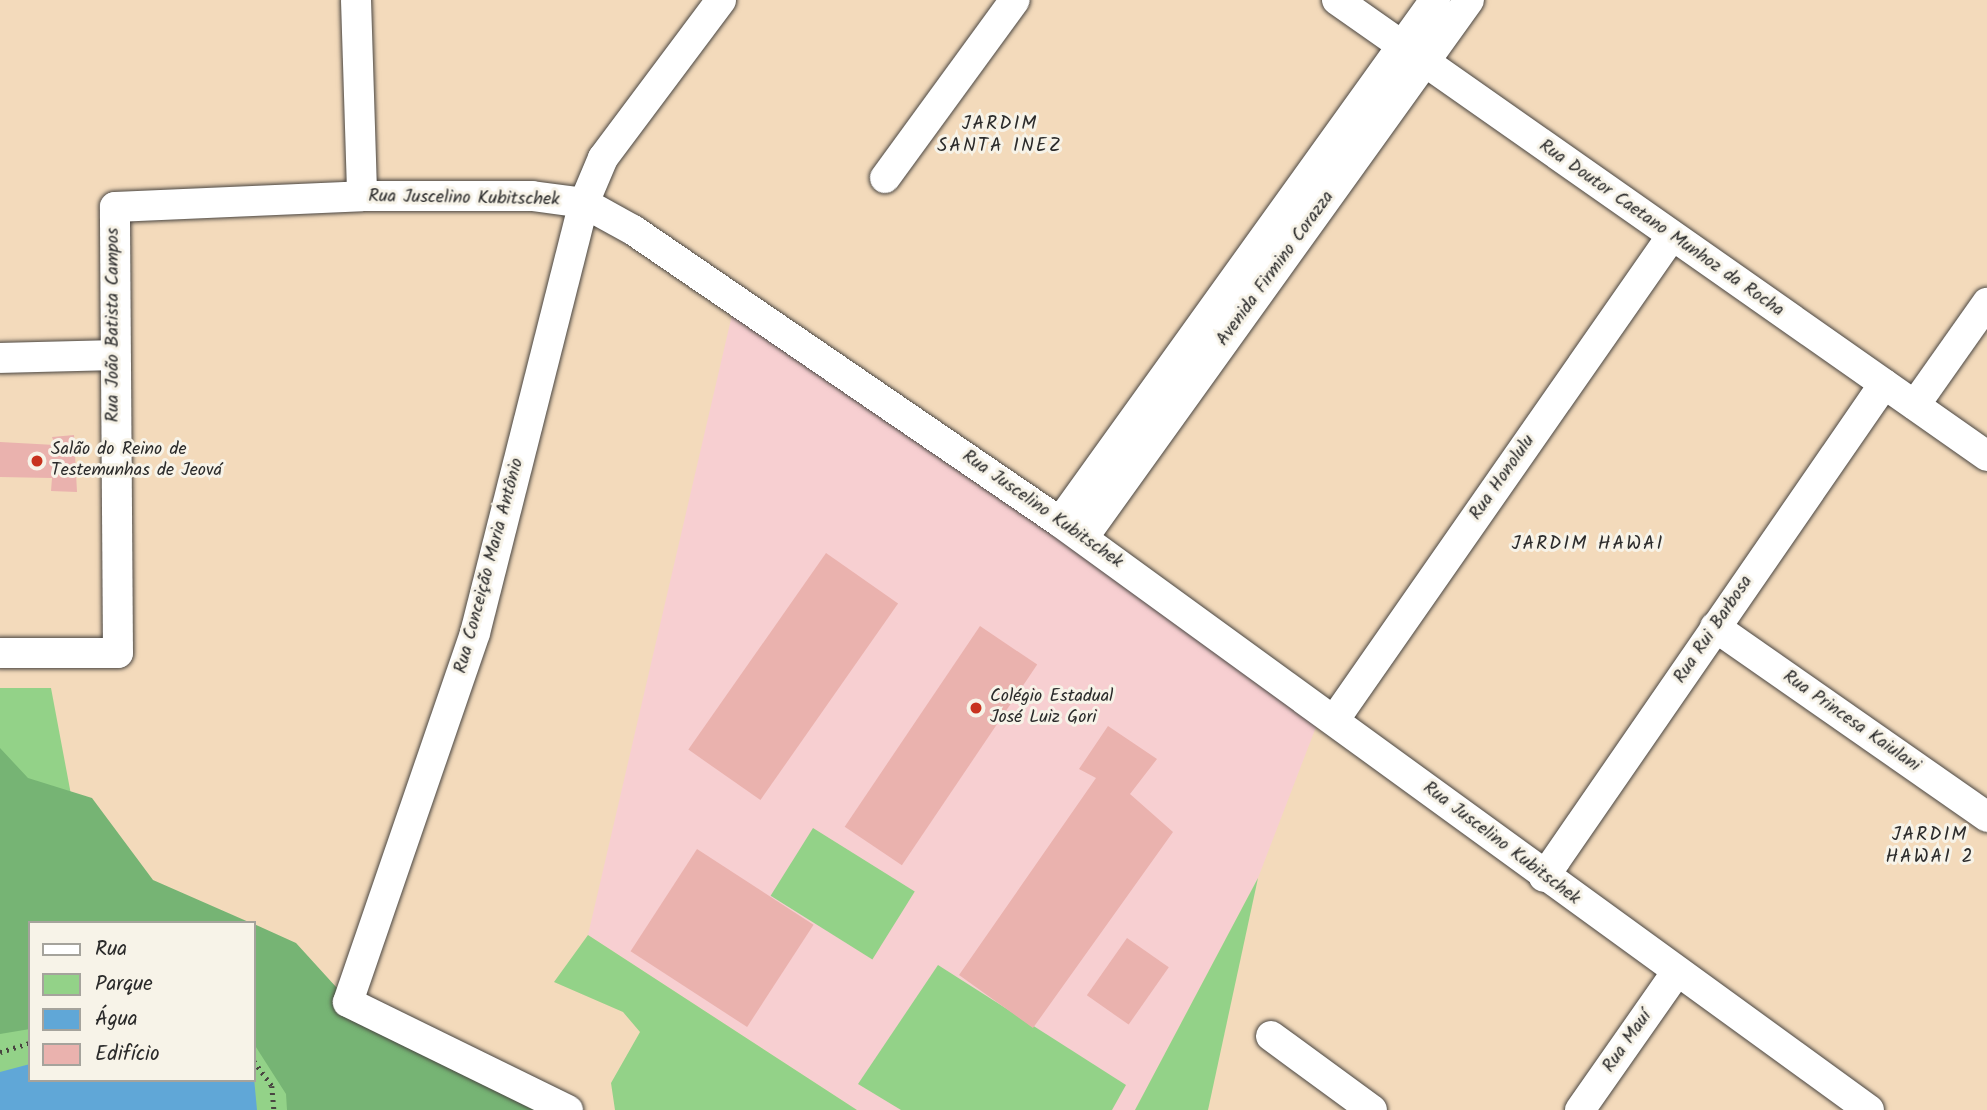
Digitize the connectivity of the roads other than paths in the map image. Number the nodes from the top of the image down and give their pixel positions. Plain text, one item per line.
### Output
1 (356, 0) edge
2 (720, 0) edge
3 (1015, 0) edge
4 (1337, 0) edge
5 (1435, 0) edge
6 (1469, 0) edge
7 (1414, 54) junction
8 (885, 178) dead end
9 (362, 197) junction
10 (584, 203) junction
11 (115, 207) joint
12 (1671, 237) junction
13 (1987, 303) edge
14 (113, 355) junction
15 (0, 358) edge
16 (1884, 384) junction
17 (1915, 405) junction
18 (1987, 456) edge
19 (1072, 530) junction
20 (1716, 627) junction
21 (0, 653) edge
22 (1335, 719) junction
23 (1987, 817) edge
24 (1544, 877) junction
25 (1676, 973) junction
26 (1271, 1036) dead end
27 (568, 1110) edge
28 (1372, 1110) edge
29 (1580, 1110) edge
30 (1869, 1110) edge

1 - 9 street
2 - 10 street, Rua Conceição Maria Antônio
3 - 8 street
4 - 7 street, Rua Doutor Caetano Munhoz da Rocha
5 - 7 street, Avenida Firmino Corazza
6 - 7 street, Avenida Firmino Corazza
7 - 12 street, Rua Doutor Caetano Munhoz da Rocha
7 - 19 street, Avenida Firmino Corazza
9 - 10 street, Rua Juscelino Kubitschek
9 - 11 street, Rua Juscelino Kubitschek
10 - 19 street, Rua Juscelino Kubitschek
10 - 27 street, Rua Conceição Maria Antônio
11 - 14 street, Rua João Batista Campos
12 - 16 street, Rua Doutor Caetano Munhoz da Rocha
12 - 22 street, Rua Honolulu
13 - 17 street
14 - 15 street
14 - 21 street, Rua João Batista Campos
16 - 17 street, Rua Doutor Caetano Munhoz da Rocha
16 - 20 street, Rua Rui Barbosa
17 - 18 street, Rua Doutor Caetano Munhoz da Rocha
19 - 22 street, Rua Juscelino Kubitschek
20 - 23 street, Rua Princesa Kaiulani
20 - 24 street, Rua Rui Barbosa
22 - 24 street, Rua Juscelino Kubitschek
24 - 25 street, Rua Juscelino Kubitschek
25 - 29 street, Rua Mauí
25 - 30 street, Rua Juscelino Kubitschek
26 - 28 street

